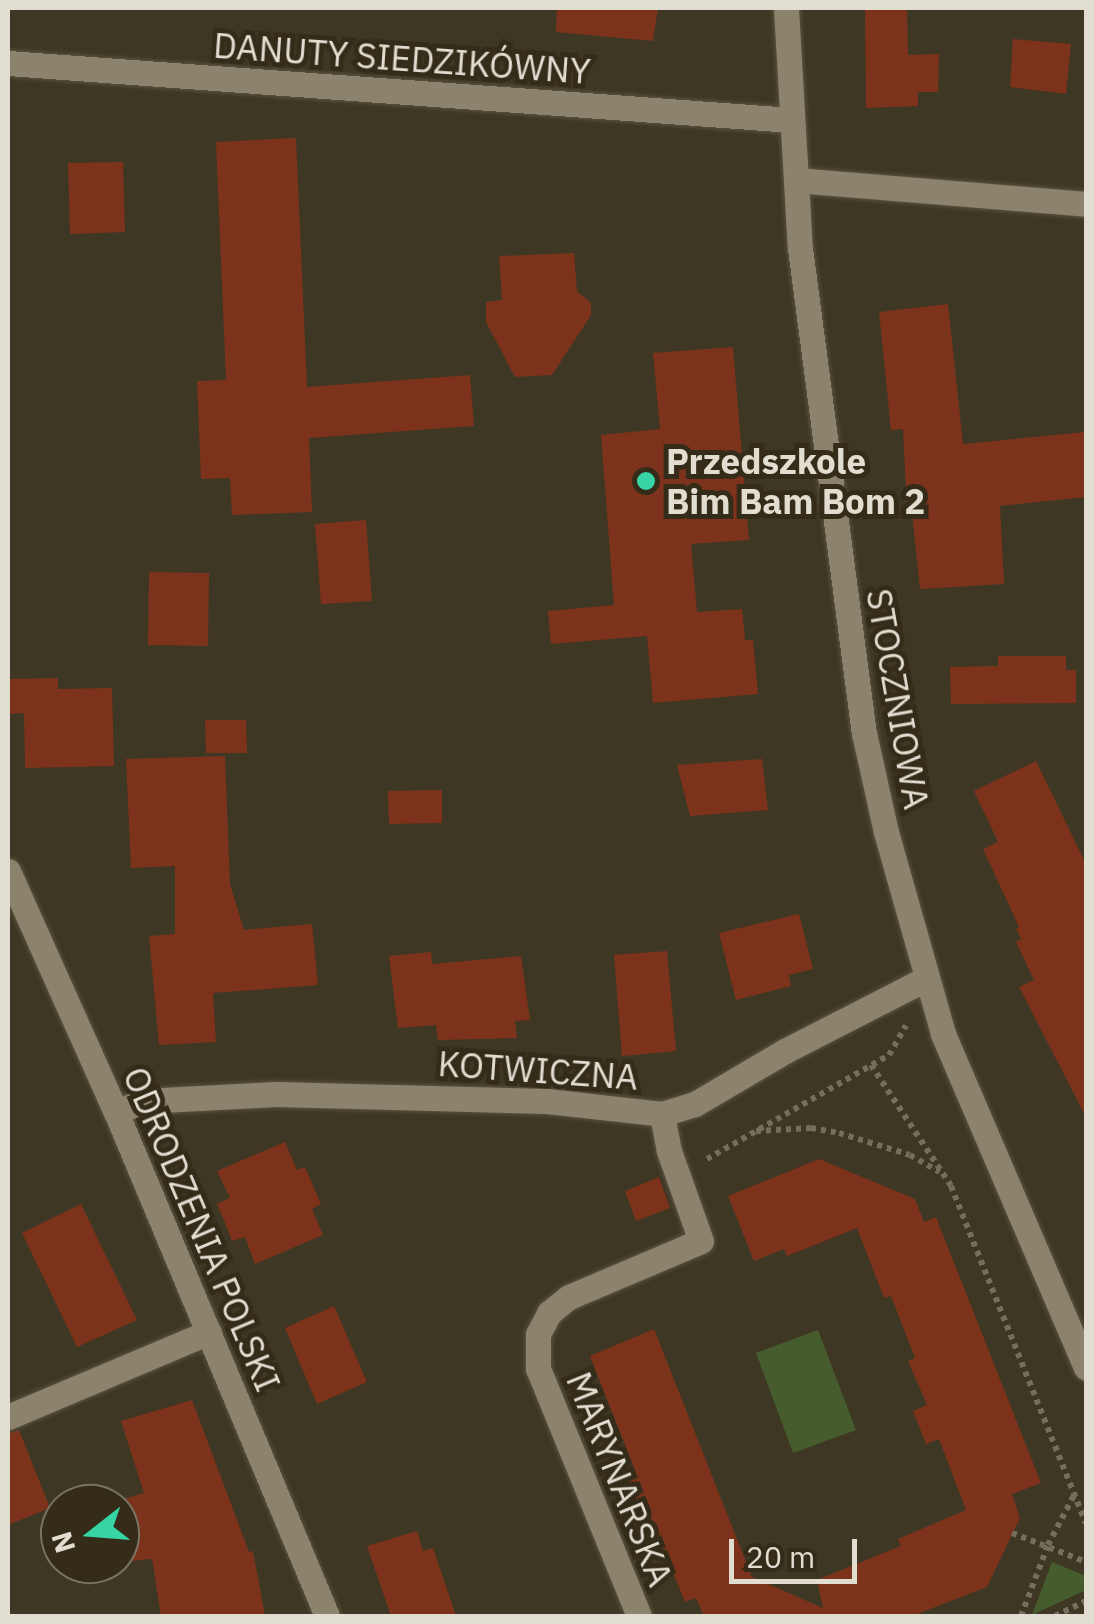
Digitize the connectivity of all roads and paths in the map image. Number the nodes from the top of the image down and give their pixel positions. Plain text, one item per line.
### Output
1 (786, 8) edge
2 (8, 63) edge
3 (791, 120) junction
4 (796, 180) junction
5 (1086, 204) edge
6 (8, 871) edge
7 (913, 984) junction
8 (871, 1065) junction
9 (116, 1112) junction
10 (662, 1114) junction
11 (753, 1132) junction
12 (941, 1172) junction
13 (676, 1177) junction
14 (209, 1332) junction
15 (1086, 1368) edge
16 (8, 1418) edge
17 (1075, 1494) junction
18 (1086, 1523) edge
19 (1012, 1533) dead end
20 (1048, 1545) junction
21 (1086, 1562) edge
22 (1086, 1602) edge
23 (327, 1616) edge
24 (639, 1616) edge
25 (1022, 1616) edge
26 (1055, 1616) edge

1 - 3 street, STOCZNIOWA
2 - 3 street, DANUTY SIEDZIKÓWNY
3 - 4 street, STOCZNIOWA
4 - 5 street
4 - 7 street, STOCZNIOWA
6 - 9 street, ODRODZENIA POLSKI
7 - 8 path
7 - 10 street, KOTWICZNA
7 - 15 street, STOCZNIOWA
8 - 11 path
8 - 12 path
9 - 10 street, KOTWICZNA
9 - 14 street, ODRODZENIA POLSKI
10 - 13 street, MARYNARSKA
11 - 12 path
11 - 13 path
12 - 17 path
13 - 24 street, MARYNARSKA
14 - 16 street
14 - 23 street, ODRODZENIA POLSKI
17 - 18 path
17 - 20 path
19 - 20 path
20 - 21 path
20 - 25 path
22 - 26 path

